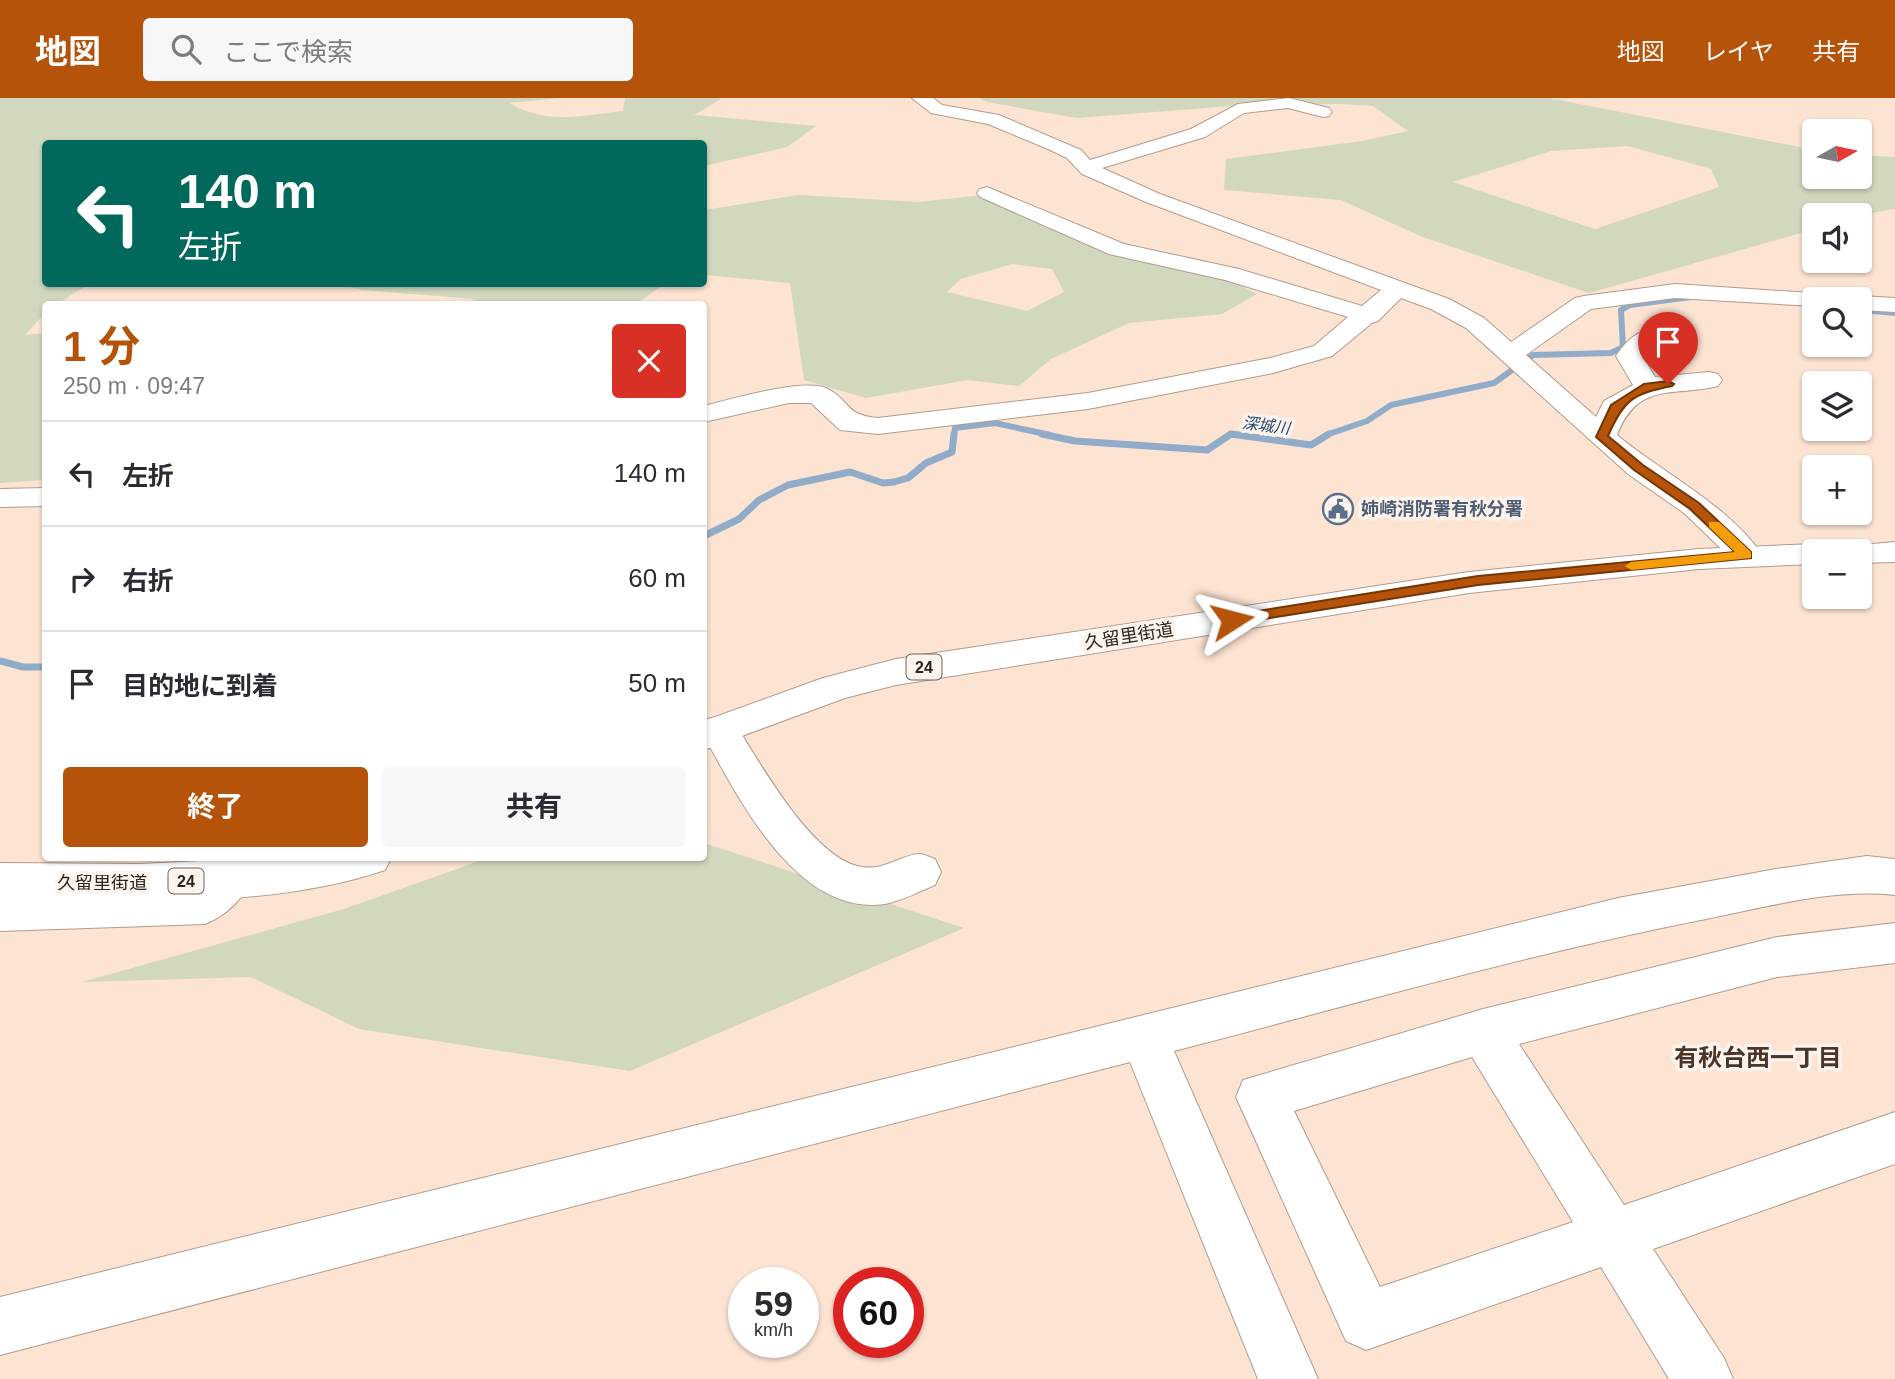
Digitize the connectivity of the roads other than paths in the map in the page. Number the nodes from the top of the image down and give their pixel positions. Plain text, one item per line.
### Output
1 (921, 98) edge
2 (1323, 112) dead end
3 (1086, 167) junction
4 (986, 193) dead end
5 (1397, 289) junction
6 (1894, 297) edge
7 (1802, 298) edge
8 (1872, 301) edge
9 (1369, 316) junction
10 (1650, 336) dead end
11 (1508, 355) junction
12 (1709, 380) dead end
13 (1648, 386) junction
14 (707, 413) edge
15 (1601, 437) junction
16 (42, 497) edge
17 (0, 498) edge
18 (1895, 552) edge
19 (1872, 553) edge
20 (1802, 554) edge
21 (1746, 555) junction
22 (711, 733) edge
23 (350, 861) edge
24 (920, 872) dead end
25 (1895, 877) edge
26 (231, 879) junction
27 (0, 881) edge
28 (0, 912) edge
29 (1895, 943) edge
30 (1483, 1031) junction
31 (1144, 1037) junction
32 (1895, 1138) edge
33 (1612, 1234) junction
34 (0, 1326) edge
35 (1288, 1379) edge
36 (1703, 1379) edge

1 - 3 street
2 - 3 street
3 - 5 street
4 - 9 street
5 - 9 street
5 - 11 street
6 - 8 street
7 - 11 street
9 - 14 street
10 - 13 street
11 - 15 street
12 - 13 street
13 - 15 street
15 - 21 street
16 - 17 street
18 - 19 street
20 - 21 street, 久留里街道 / 24
21 - 22 street, 久留里街道 / 24
22 - 24 street
23 - 26 street, 久留里街道 / 24
25 - 31 street
26 - 27 street, 久留里街道 / 24
26 - 28 street
29 - 30 street
30 - 33 street
30 - 33 street
31 - 34 street
31 - 35 street
32 - 33 street
33 - 36 street

